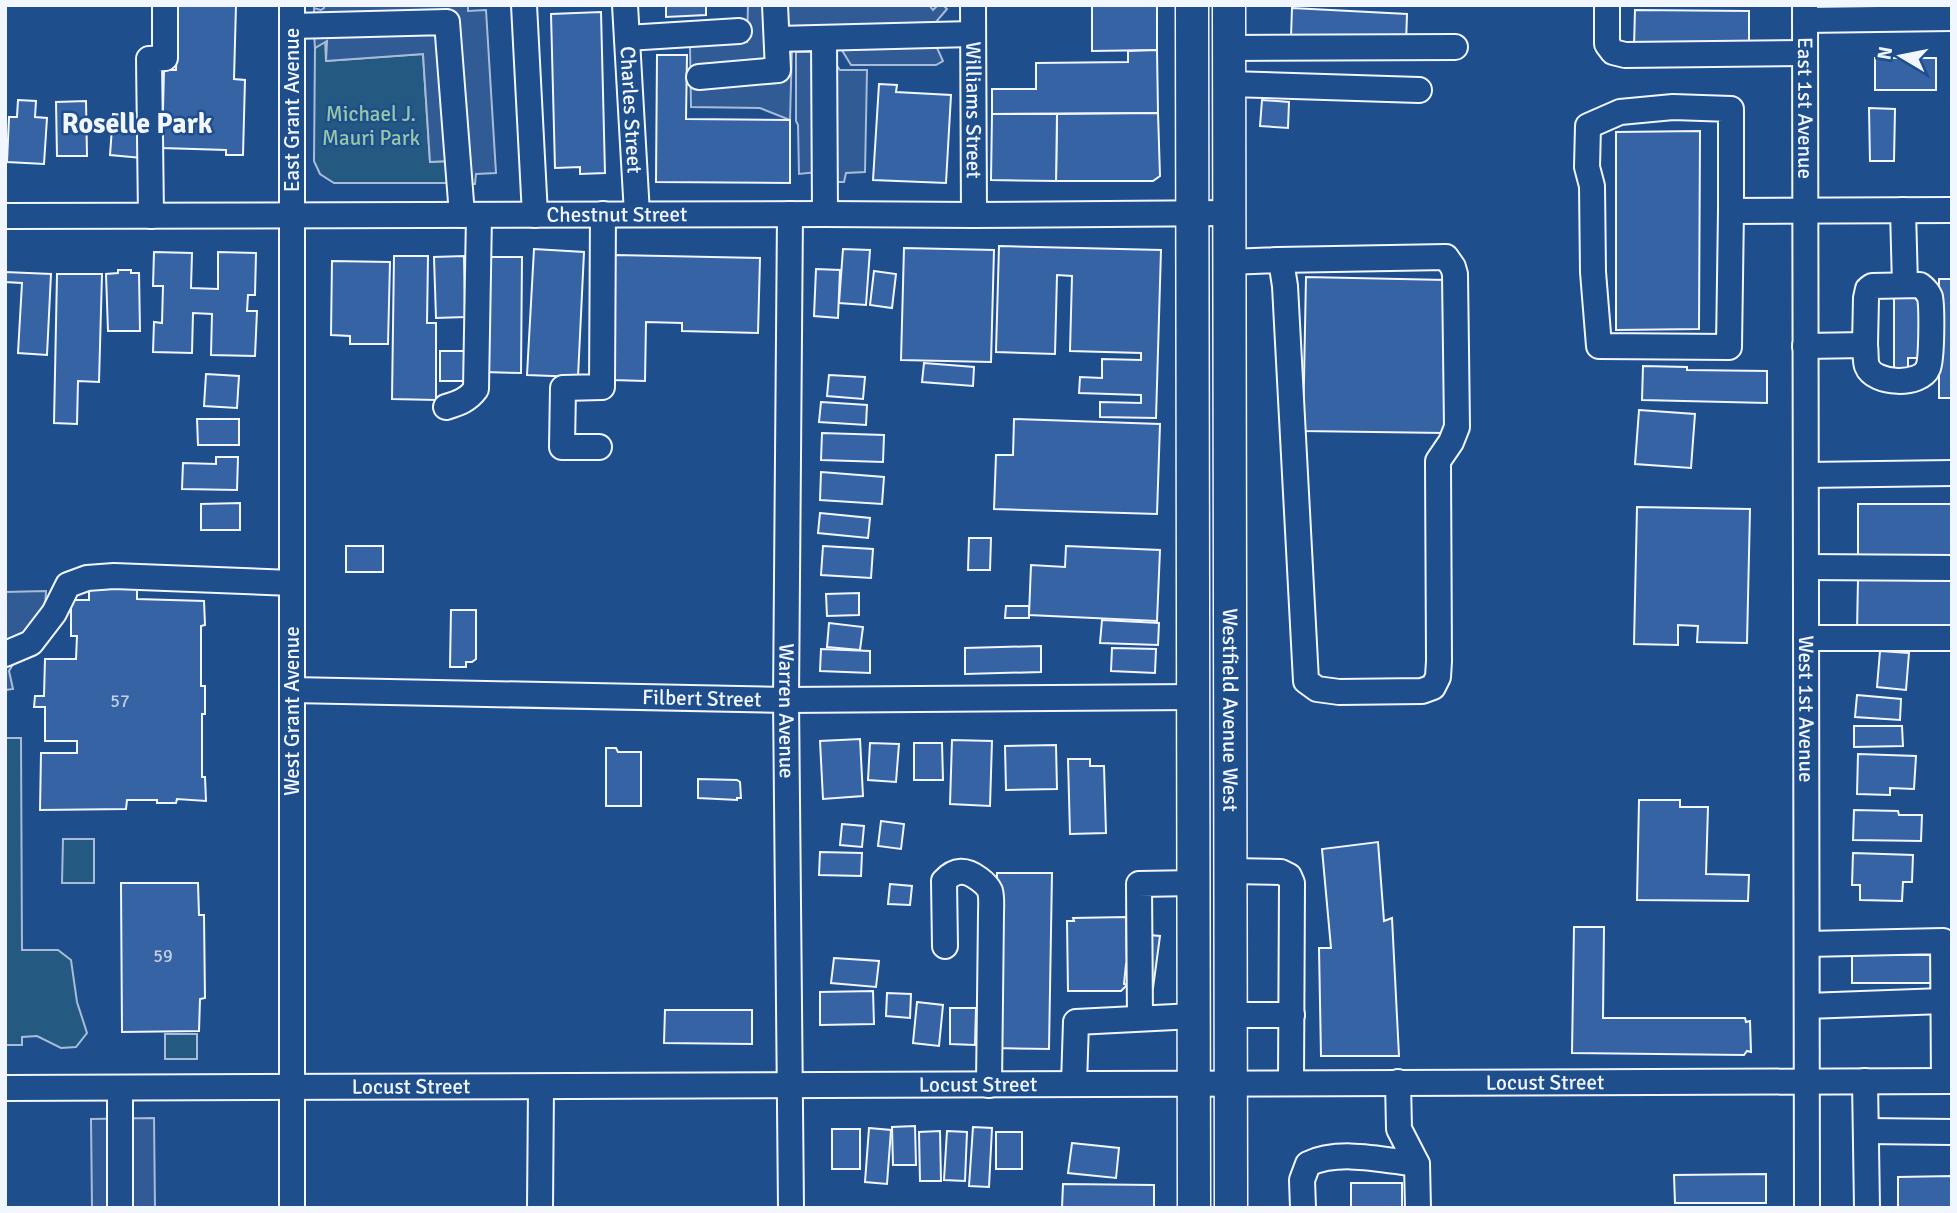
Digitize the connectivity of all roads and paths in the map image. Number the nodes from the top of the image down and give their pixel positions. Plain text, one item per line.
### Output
1 (165, 5) edge
2 (524, 5) edge
3 (625, 5) edge
4 (775, 5) edge
5 (973, 5) edge
6 (1192, 5) edge
7 (1229, 5) edge
8 (1606, 5) edge
9 (1872, 12) edge
10 (1805, 13) edge
11 (292, 16) edge
12 (1952, 18) edge
13 (739, 31) dead end
14 (972, 34) junction
15 (627, 37) junction
16 (824, 38) junction
17 (776, 39) junction
18 (1455, 47) dead end
19 (1229, 48) junction
20 (1805, 53) junction
21 (699, 76) dead end
22 (1229, 84) junction
23 (1419, 90) dead end
24 (1805, 210) junction
25 (1903, 210) junction
26 (1952, 210) edge
27 (1731, 211) junction
28 (1229, 212) junction
29 (1192, 213) junction
30 (603, 214) junction
31 (637, 214) junction
32 (790, 214) junction
33 (825, 214) junction
34 (292, 215) junction
35 (471, 215) junction
36 (535, 215) junction
37 (974, 215) junction
38 (5, 216) edge
39 (151, 216) junction
40 (1278, 260) junction
41 (1229, 262) junction
42 (1905, 285) junction
43 (1865, 345) junction
44 (1805, 346) junction
45 (446, 407) dead end
46 (599, 447) dead end
47 (1952, 473) edge
48 (1806, 475) junction
49 (1806, 567) junction
50 (1952, 568) edge
51 (292, 583) junction
52 (1806, 638) junction
53 (1952, 638) edge
54 (5, 654) edge
55 (292, 690) junction
56 (1194, 697) junction
57 (786, 700) junction
58 (1230, 871) junction
59 (1194, 883) junction
60 (1807, 944) junction
61 (945, 946) dead end
62 (1943, 1001) junction
63 (1807, 1006) junction
64 (1231, 1015) junction
65 (1292, 1015) junction
66 (1194, 1016) junction
67 (1140, 1018) junction
68 (1807, 1081) junction
69 (1865, 1081) junction
70 (1948, 1081) edge
71 (1194, 1083) junction
72 (1231, 1083) junction
73 (1291, 1083) junction
74 (1398, 1083) junction
75 (1074, 1084) junction
76 (989, 1085) junction
77 (790, 1086) junction
78 (120, 1087) junction
79 (292, 1087) junction
80 (541, 1087) junction
81 (5, 1088) edge
82 (1866, 1131) junction
83 (1952, 1132) edge
84 (1417, 1164) junction
85 (120, 1208) edge
86 (292, 1208) edge
87 (540, 1208) edge
88 (791, 1208) edge
89 (1194, 1208) edge
90 (1231, 1208) edge
91 (1303, 1208) edge
92 (1418, 1208) edge
93 (1807, 1208) edge
94 (1867, 1208) edge

1 - 39 street
2 - 36 street
3 - 15 street, Charles Street
4 - 17 street
5 - 14 street, Williams Street
6 - 29 main road, Westfield Avenue West
7 - 19 main road, Westfield Avenue West
8 - 20 street
9 - 10 street
9 - 12 street
10 - 20 street, East 1st Avenue
11 - 34 street, East Grant Avenue
11 - 35 street
13 - 15 street
14 - 16 street
14 - 37 street, Williams Street
15 - 31 street, Charles Street
16 - 17 street
16 - 33 street
17 - 21 street
18 - 19 street
19 - 22 main road, Westfield Avenue West
20 - 24 street, East 1st Avenue
22 - 23 street
22 - 28 main road, Westfield Avenue West
24 - 25 street
24 - 27 street
24 - 44 street, West 1st Avenue
25 - 26 street
25 - 42 street
27 - 27 street
28 - 29 street, Chestnut Street
28 - 41 main road, Westfield Avenue West
29 - 37 street, Chestnut Street
29 - 56 main road, Westfield Avenue West
30 - 31 street, Chestnut Street
30 - 36 street, Chestnut Street
30 - 46 street
31 - 32 street, Chestnut Street
32 - 33 street, Chestnut Street
32 - 57 street, Warren Avenue
33 - 37 street, Chestnut Street
34 - 35 street, Chestnut Street
34 - 39 street, Chestnut Street
34 - 51 street, West Grant Avenue
35 - 36 street, Chestnut Street
35 - 45 street
38 - 39 street, Chestnut Street
40 - 40 street
40 - 41 street
41 - 58 main road, Westfield Avenue West
42 - 43 street
42 - 43 street
43 - 44 street
44 - 48 street, West 1st Avenue
47 - 48 street
48 - 49 street, West 1st Avenue
49 - 50 street
49 - 52 street, West 1st Avenue
51 - 54 street
51 - 55 street, West Grant Avenue
52 - 53 street
52 - 60 street, West 1st Avenue
55 - 57 street, Filbert Street
55 - 79 street, West Grant Avenue
56 - 57 street, Filbert Street
56 - 59 main road, Westfield Avenue West
57 - 77 street, Warren Avenue
58 - 64 main road, Westfield Avenue West
58 - 65 street
59 - 66 main road, Westfield Avenue West
59 - 67 street
60 - 62 street
60 - 63 street, West 1st Avenue
61 - 76 street
62 - 63 street
62 - 70 street
63 - 68 street, West 1st Avenue
64 - 65 street
64 - 72 main road, Westfield Avenue West
65 - 73 street
66 - 67 street
66 - 71 main road, Westfield Avenue West
67 - 75 street
68 - 69 street, Locust Street
68 - 74 street, Locust Street
68 - 93 street, West 1st Avenue
69 - 70 street, Locust Street
69 - 82 street
71 - 72 street, Locust Street
71 - 75 street, Locust Street
71 - 89 main road, Westfield Avenue West
72 - 73 street, Locust Street
72 - 90 main road, Westfield Avenue West
73 - 74 street, Locust Street
74 - 84 street
75 - 76 street, Locust Street
76 - 77 street, Locust Street
77 - 80 street, Locust Street
77 - 88 street, Warren Avenue
78 - 79 street, Locust Street
78 - 81 street, Locust Street
78 - 85 street
79 - 80 street, Locust Street
79 - 86 street, West Grant Avenue
80 - 87 street
82 - 83 street
82 - 94 street
84 - 91 street
84 - 92 street

